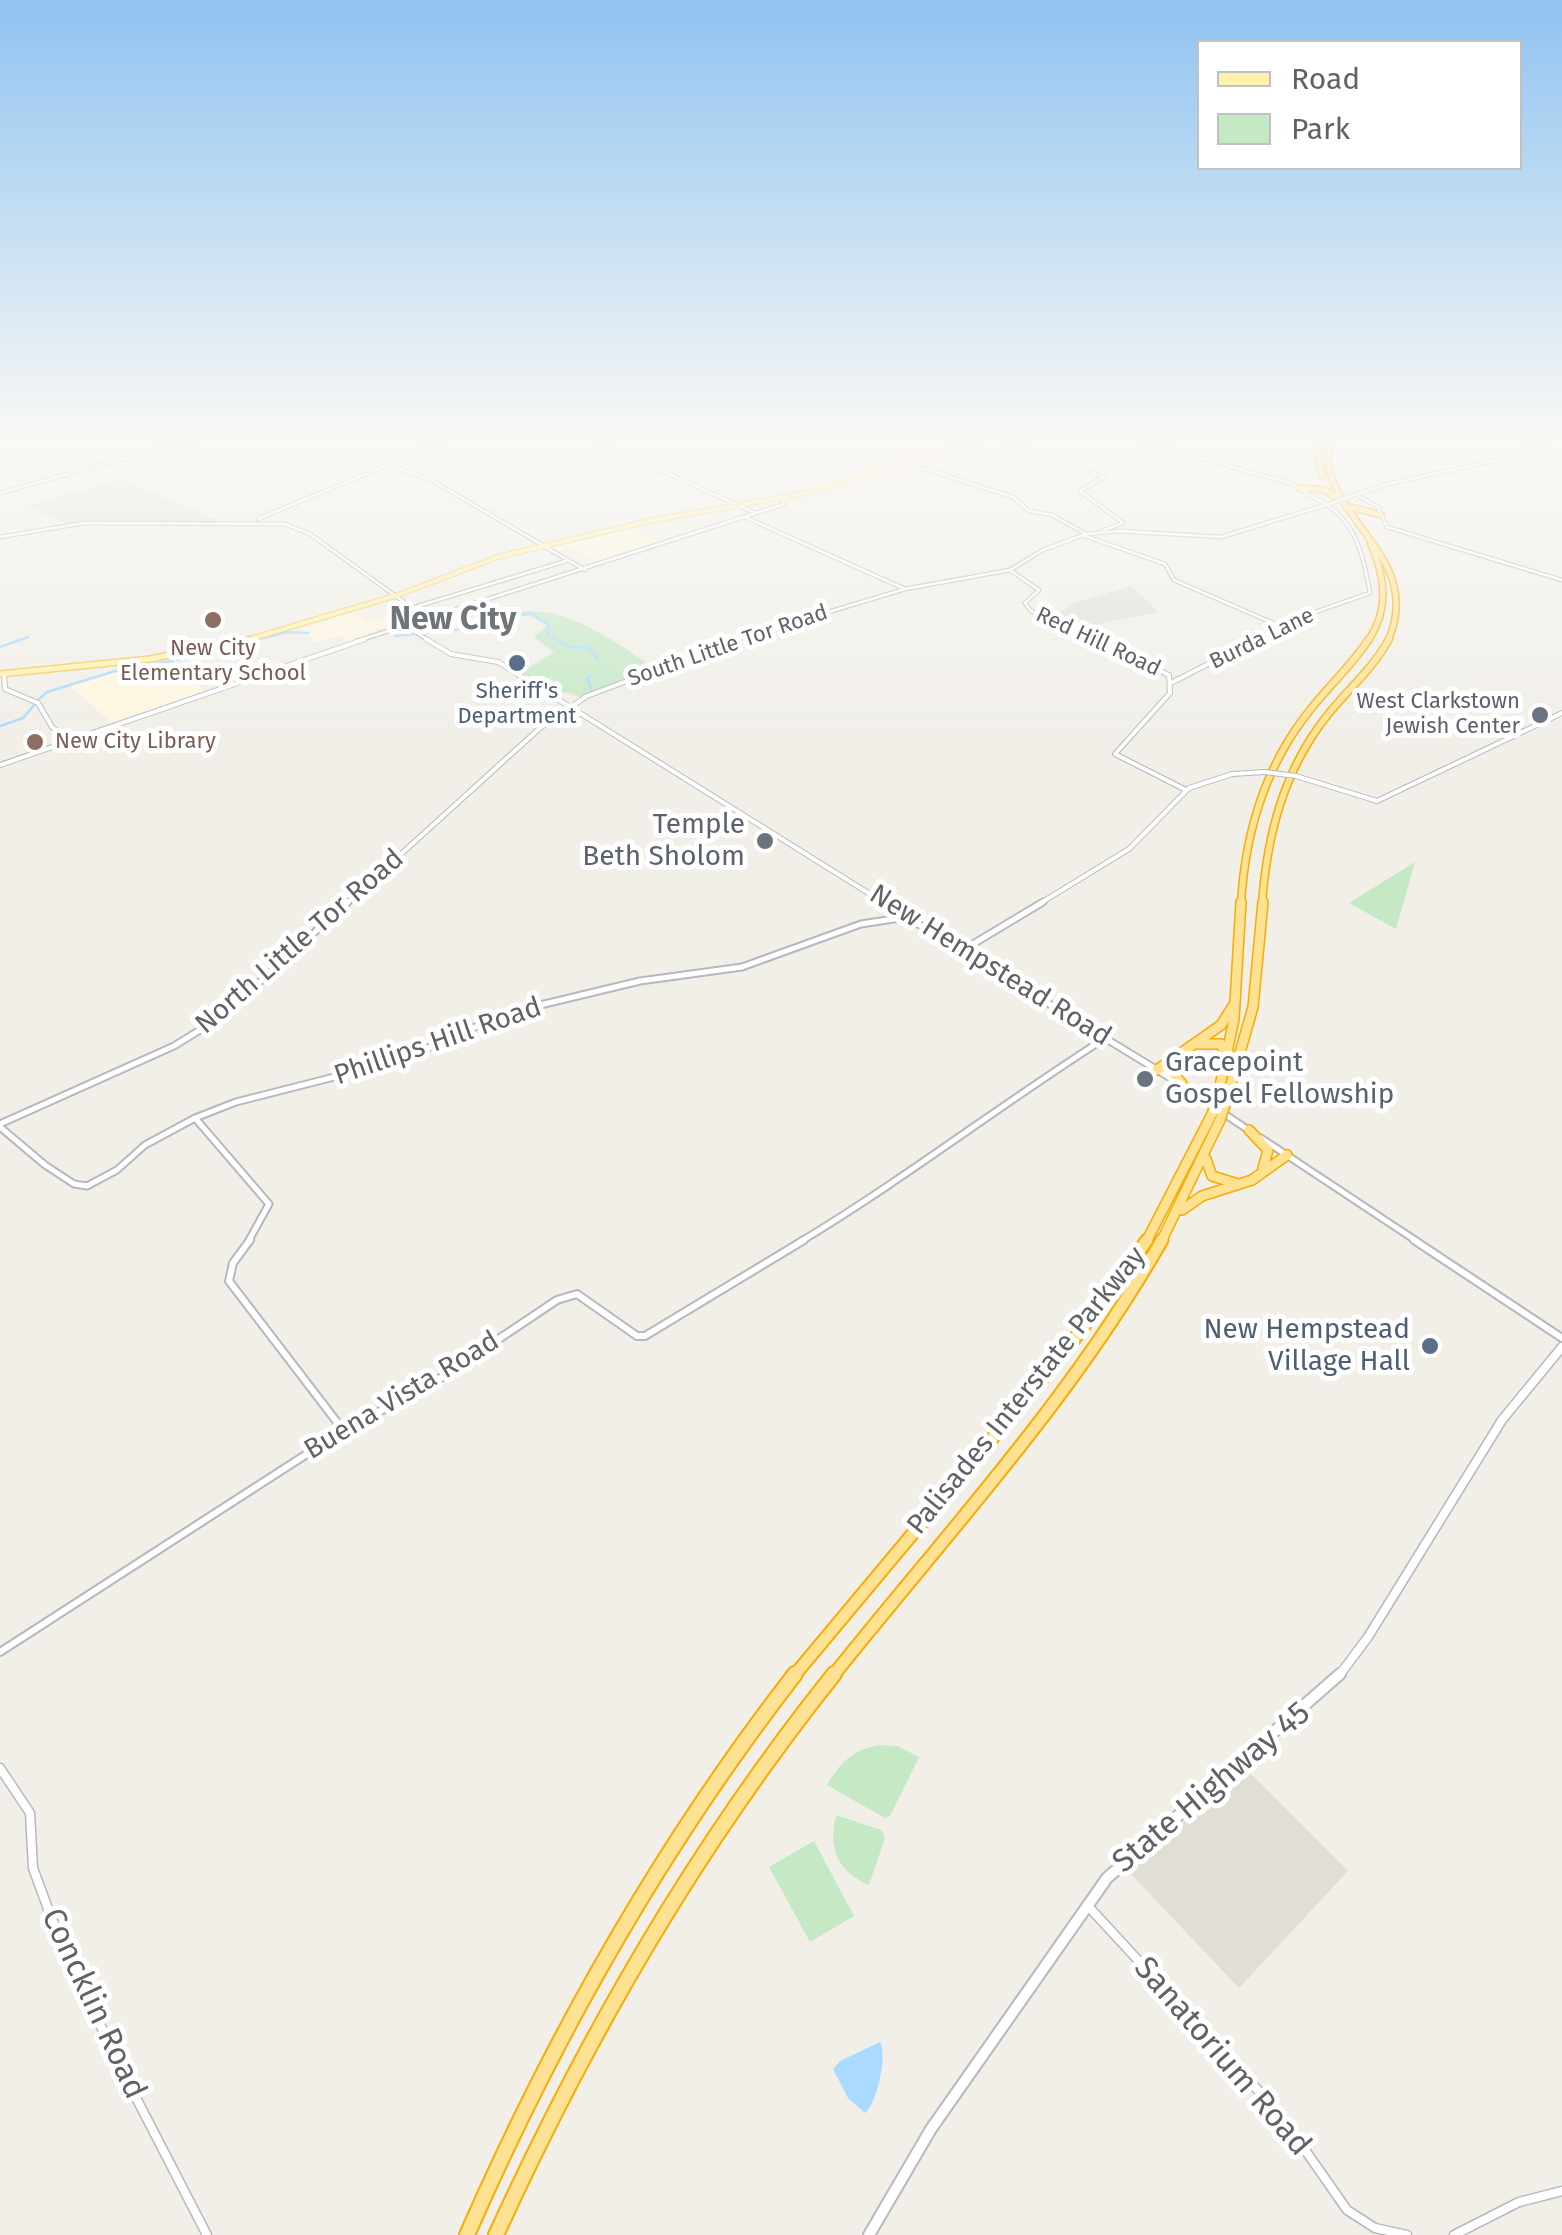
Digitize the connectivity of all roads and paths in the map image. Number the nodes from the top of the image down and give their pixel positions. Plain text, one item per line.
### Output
1 (319, 540) edge
2 (534, 540) edge
3 (562, 540) edge
4 (674, 540) edge
5 (796, 540) edge
6 (1070, 540) edge
7 (1099, 540) edge
8 (1355, 540) edge
9 (1367, 540) edge
10 (1374, 540) edge
11 (1431, 540) edge
12 (542, 545) junction
13 (568, 560) junction
14 (585, 570) junction
15 (1010, 570) junction
16 (527, 573) junction
17 (1562, 580) edge
18 (543, 582) junction
19 (904, 589) junction
20 (397, 594) junction
21 (416, 607) junction
22 (426, 618) junction
23 (404, 625) junction
24 (1282, 627) junction
25 (2, 674) edge
26 (1171, 683) junction
27 (566, 708) junction
28 (1562, 713) edge
29 (68, 740) junction
30 (0, 764) edge
31 (1186, 790) junction
32 (910, 918) junction
33 (963, 950) junction
34 (1239, 981) junction
35 (1107, 1037) junction
36 (1178, 1059) junction
37 (1159, 1071) junction
38 (1224, 1082) junction
39 (1186, 1088) junction
40 (1221, 1103) junction
41 (195, 1118) junction
42 (1216, 1120) junction
43 (0, 1126) edge
44 (1249, 1130) junction
45 (1285, 1154) junction
46 (1263, 1168) junction
47 (1162, 1242) junction
48 (1562, 1338) edge
49 (1562, 1348) edge
50 (344, 1430) junction
51 (0, 1652) edge
52 (0, 1768) edge
53 (1086, 1904) junction
54 (1562, 2191) edge
55 (207, 2235) edge
56 (467, 2235) edge
57 (496, 2235) edge
58 (869, 2235) edge
59 (1407, 2235) edge
60 (1454, 2235) edge

1 - 20 street
2 - 12 street
3 - 12 main road
4 - 14 street
5 - 19 street
6 - 15 street, South Little Tor Road
7 - 24 street
8 - 24 street, Burda Lane
9 - 34 highway, Palisades Interstate Parkway
10 - 40 highway, Palisades Interstate Parkway
11 - 17 street
12 - 13 street
12 - 20 main road
13 - 14 street
13 - 16 street
14 - 18 street
15 - 19 street, South Little Tor Road
15 - 26 street, Red Hill Road
16 - 18 street
16 - 21 street
18 - 22 street
19 - 27 street, South Little Tor Road
20 - 21 street
20 - 25 main road
21 - 22 street
22 - 23 street
23 - 27 street, New Hempstead Road
23 - 29 street
24 - 26 street, Burda Lane
25 - 29 street
26 - 31 street, Red Hill Road
27 - 32 street, New Hempstead Road
27 - 43 street, North Little Tor Road
28 - 31 street, bridge
29 - 30 street
31 - 33 street
32 - 33 street, New Hempstead Road
32 - 41 street, Phillips Hill Road
33 - 35 street, New Hempstead Road
34 - 37 highway
34 - 38 highway, Palisades Interstate Parkway
35 - 37 street, New Hempstead Road
35 - 50 street, Buena Vista Road
36 - 37 highway
36 - 38 highway
36 - 39 highway
37 - 39 street, New Hempstead Road
38 - 40 highway, Palisades Interstate Parkway
39 - 44 street, New Hempstead Road
40 - 42 highway, Palisades Interstate Parkway, bridge
41 - 43 street, Phillips Hill Road
41 - 50 street
42 - 46 highway
42 - 47 highway, Palisades Interstate Parkway
42 - 56 highway, Palisades Interstate Parkway
44 - 45 street, New Hempstead Road
44 - 46 highway
45 - 46 highway
45 - 47 highway
45 - 48 street, New Hempstead Road
47 - 57 highway, Palisades Interstate Parkway
49 - 53 main road, State Highway 45
50 - 51 street, Buena Vista Road
52 - 55 street, Concklin Road
53 - 58 main road, State Highway 45
53 - 59 street, Sanatorium Road
54 - 60 street

